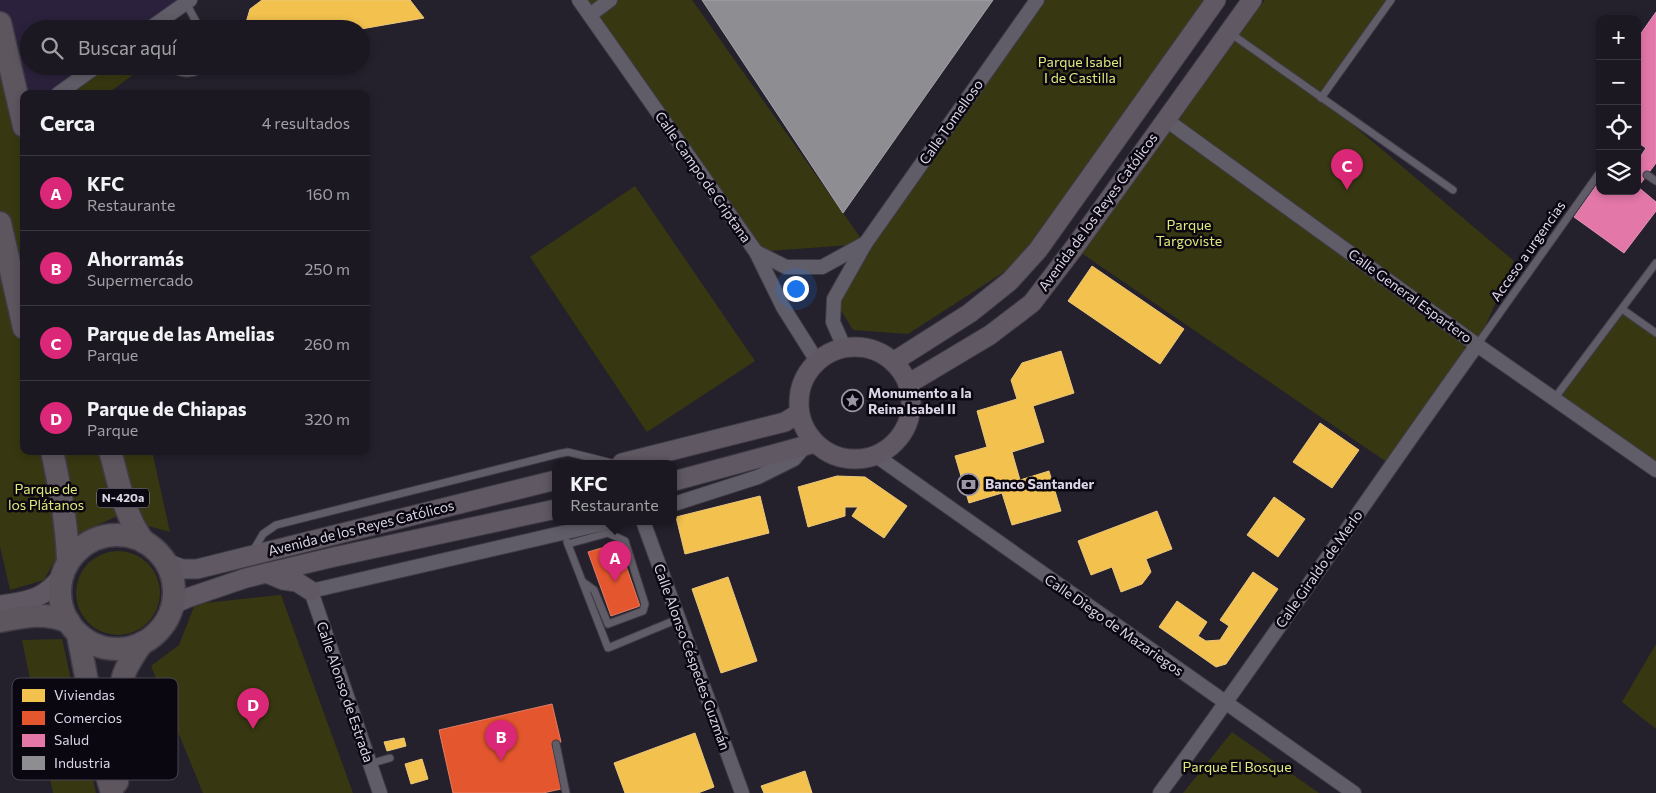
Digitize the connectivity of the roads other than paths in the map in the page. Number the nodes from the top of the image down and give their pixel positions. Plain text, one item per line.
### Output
1 (579, 0) edge
2 (610, 0) edge
3 (1038, 0) edge
4 (1216, 0) edge
5 (1252, 0) edge
6 (1391, 0) edge
7 (188, 1) edge
8 (590, 15) junction
9 (164, 20) edge
10 (196, 20) edge
11 (0, 24) edge
12 (1229, 33) junction
13 (84, 75) edge
14 (64, 90) edge
15 (1321, 98) junction
16 (20, 108) edge
17 (1165, 119) junction
18 (1647, 175) dead end
19 (1596, 178) edge
20 (1656, 181) edge
21 (1453, 190) dead end
22 (0, 223) edge
23 (865, 244) junction
24 (756, 252) junction
25 (1656, 262) edge
26 (1622, 309) junction
27 (20, 310) edge
28 (1656, 333) edge
29 (1477, 344) junction
30 (844, 347) junction
31 (817, 361) junction
32 (894, 362) junction
33 (908, 384) junction
34 (1554, 399) junction
35 (799, 413) junction
36 (811, 444) junction
37 (53, 455) edge
38 (111, 455) edge
39 (875, 455) junction
40 (600, 460) edge
41 (634, 460) edge
42 (1656, 470) edge
43 (677, 480) edge
44 (552, 481) edge
45 (677, 503) edge
46 (552, 510) edge
47 (603, 525) edge
48 (644, 525) edge
49 (566, 538) junction
50 (144, 542) junction
51 (251, 555) junction
52 (166, 563) junction
53 (64, 569) junction
54 (266, 573) junction
55 (583, 582) junction
56 (311, 592) junction
57 (0, 605) edge
58 (171, 609) junction
59 (678, 619) junction
60 (0, 621) edge
61 (73, 628) junction
62 (142, 643) junction
63 (84, 678) edge
64 (123, 678) edge
65 (1226, 704) junction
66 (556, 744) dead end
67 (390, 758) dead end
68 (369, 764) junction
69 (108, 780) edge
70 (118, 780) edge
71 (112, 793) edge
72 (118, 793) edge
73 (380, 793) edge
74 (566, 793) edge
75 (742, 793) edge
76 (1160, 793) edge
77 (1354, 793) edge

1 - 8 street, Calle Campo de Criptana
2 - 8 street
3 - 23 street, Calle Tomelloso
4 - 32 main road, Avenida de los Reyes Católicos
5 - 12 main road, Avenida de los Reyes Católicos
6 - 15 lane
7 - 9 street
7 - 10 lane
8 - 24 street, Calle Campo de Criptana
11 - 16 highway
12 - 15 lane
12 - 17 main road, Avenida de los Reyes Católicos
13 - 14 street
15 - 21 lane
17 - 29 street, Calle General Espartero
17 - 33 main road, Avenida de los Reyes Católicos
18 - 20 lane
19 - 29 lane, Acceso a urgencias
22 - 27 highway
23 - 24 street, Calle Tomelloso
23 - 30 street, Calle Tomelloso
24 - 31 street, Calle Campo de Criptana
25 - 26 lane
26 - 28 lane
26 - 34 lane
29 - 34 street, Calle General Espartero
29 - 65 street, Calle Giraldo de Merlo
30 - 31 main road
30 - 32 main road
31 - 35 main road
32 - 33 main road
33 - 39 main road
34 - 42 street, Calle General Espartero
35 - 36 main road
35 - 41 main road
36 - 39 main road
36 - 43 main road
36 - 45 street
37 - 53 highway
38 - 50 highway, N-420a
39 - 65 street, Calle Diego de Mazariegos
40 - 51 lane
44 - 51 main road, Avenida de los Reyes Católicos
46 - 54 main road, Avenida de los Reyes Católicos
47 - 49 street
48 - 59 street, Calle Alonso Céspedes Guzmán
49 - 55 lane
49 - 55 lane
49 - 56 street
50 - 52 highway, N-420a
50 - 53 highway, N-420a
51 - 52 main road, Avenida de los Reyes Católicos
52 - 58 highway, N-420a
53 - 57 main road
53 - 61 highway
54 - 56 main road
54 - 58 main road, Avenida de los Reyes Católicos
55 - 59 lane
56 - 68 street, Calle Alonso de Estrada
58 - 62 highway, N-420a
59 - 75 street, Calle Alonso Céspedes Guzmán
60 - 61 highway
61 - 62 highway
61 - 63 highway
62 - 64 highway, N-420a
65 - 76 street, Calle Giraldo de Merlo
65 - 77 street, Calle Diego de Mazariegos
66 - 74 lane
67 - 68 lane
68 - 73 street, Calle Alonso de Estrada
69 - 71 highway
70 - 72 highway, N-420a

